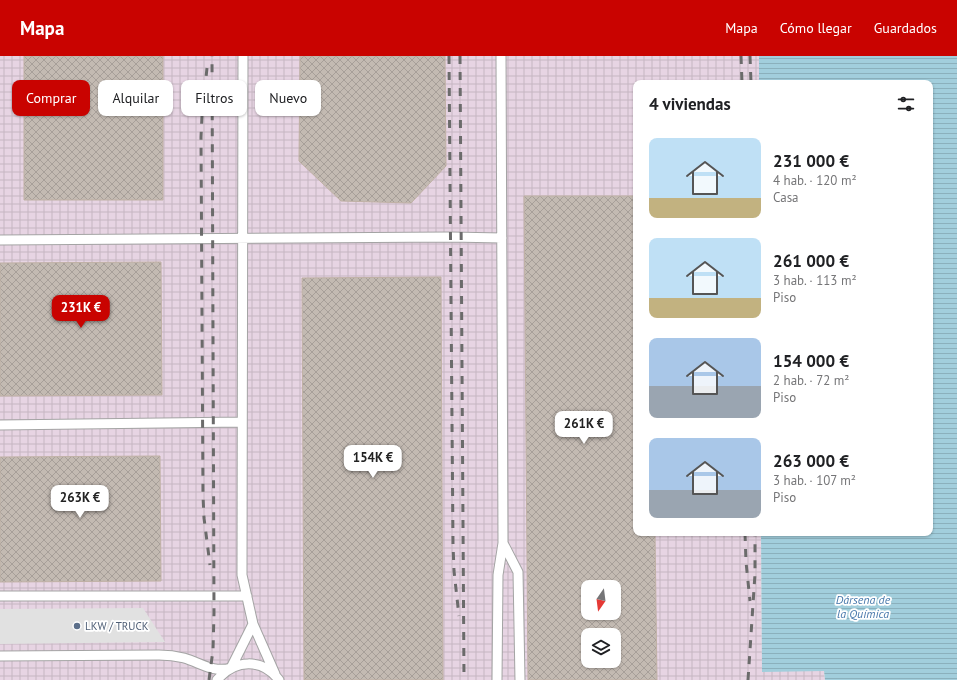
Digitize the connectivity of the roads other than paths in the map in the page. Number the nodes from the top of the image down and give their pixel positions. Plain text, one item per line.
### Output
1 (243, 56) edge
2 (501, 56) edge
3 (242, 238) junction
4 (502, 238) junction
5 (0, 240) edge
6 (242, 422) junction
7 (0, 426) edge
8 (503, 544) junction
9 (0, 596) edge
10 (247, 596) junction
11 (253, 624) junction
12 (0, 656) edge
13 (231, 668) junction
14 (277, 677) edge
15 (217, 680) edge
16 (497, 680) edge
17 (520, 680) edge

1 - 3 lane
2 - 4 lane
3 - 4 lane
3 - 5 lane
3 - 6 lane
4 - 8 lane
6 - 7 lane
6 - 10 lane
8 - 16 lane
8 - 17 lane
9 - 10 lane
10 - 11 lane
11 - 13 lane
11 - 14 lane
12 - 13 lane
13 - 14 lane
13 - 15 lane

